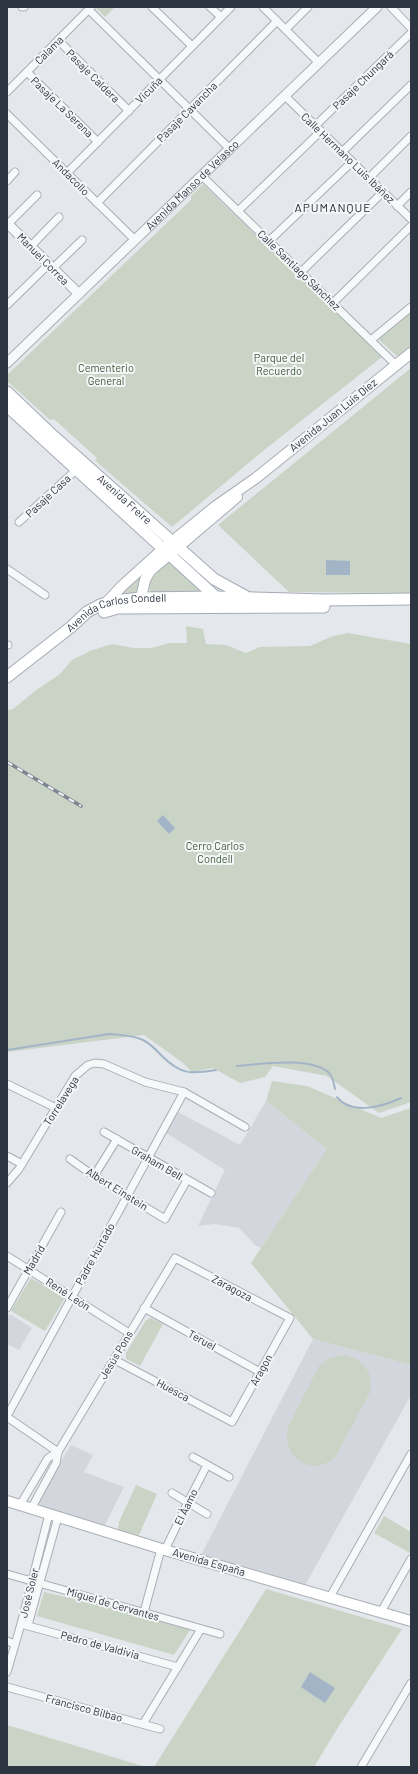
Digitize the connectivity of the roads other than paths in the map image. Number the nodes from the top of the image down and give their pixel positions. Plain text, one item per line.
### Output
1 (152, 7) edge
2 (210, 7) edge
3 (231, 7) edge
4 (263, 7) edge
5 (308, 7) edge
6 (377, 7) edge
7 (391, 7) edge
8 (90, 8) edge
9 (221, 18) junction
10 (277, 21) junction
11 (411, 28) edge
12 (286, 30) junction
13 (411, 34) edge
14 (58, 40) junction
15 (192, 46) junction
16 (319, 63) junction
17 (27, 72) junction
18 (160, 79) junction
19 (411, 85) edge
20 (7, 92) edge
21 (285, 96) junction
22 (190, 109) junction
23 (128, 111) junction
24 (7, 114) edge
25 (318, 129) junction
26 (411, 136) edge
27 (98, 142) junction
28 (230, 149) junction
29 (342, 152) junction
30 (352, 162) junction
31 (15, 172) dead end
32 (67, 173) junction
33 (202, 176) junction
34 (369, 178) junction
35 (7, 181) edge
36 (384, 192) junction
37 (411, 192) edge
38 (37, 195) dead end
39 (97, 203) junction
40 (397, 206) junction
41 (238, 210) junction
42 (59, 217) dead end
43 (411, 219) edge
44 (8, 224) edge
45 (411, 226) edge
46 (82, 240) dead end
47 (135, 240) junction
48 (270, 241) junction
49 (31, 246) junction
50 (51, 266) junction
51 (301, 272) junction
52 (79, 294) junction
53 (332, 303) junction
54 (7, 305) edge
55 (411, 307) edge
56 (371, 340) junction
57 (411, 353) edge
58 (7, 363) edge
59 (396, 365) junction
60 (7, 392) edge
61 (7, 407) edge
62 (76, 470) junction
63 (19, 522) dead end
64 (175, 544) junction
65 (166, 552) junction
66 (7, 569) edge
67 (45, 595) dead end
68 (216, 597) junction
69 (248, 597) junction
70 (141, 598) junction
71 (411, 599) edge
72 (106, 603) junction
73 (411, 606) edge
74 (230, 607) junction
75 (130, 608) junction
76 (71, 627) junction
77 (7, 677) edge
78 (7, 1084) edge
79 (184, 1092) junction
80 (56, 1108) junction
81 (245, 1127) dead end
82 (104, 1132) dead end
83 (117, 1139) junction
84 (7, 1156) edge
85 (148, 1157) junction
86 (70, 1159) dead end
87 (22, 1164) junction
88 (94, 1176) junction
89 (187, 1180) junction
90 (7, 1183) edge
91 (210, 1193) dead end
92 (127, 1196) junction
93 (61, 1212) dead end
94 (7, 1256) edge
95 (175, 1258) joint
96 (29, 1270) junction
97 (72, 1297) junction
98 (7, 1308) edge
99 (144, 1308) junction
100 (290, 1318) joint
101 (129, 1333) junction
102 (113, 1359) junction
103 (260, 1372) junction
104 (7, 1417) edge
105 (232, 1422) joint
106 (58, 1452) junction
107 (411, 1454) edge
108 (193, 1457) dead end
109 (207, 1465) junction
110 (229, 1477) dead end
111 (172, 1493) dead end
112 (7, 1501) edge
113 (188, 1502) junction
114 (20, 1505) junction
115 (31, 1508) junction
116 (207, 1514) dead end
117 (54, 1516) junction
118 (163, 1549) junction
119 (411, 1559) edge
120 (7, 1574) edge
121 (32, 1581) junction
122 (40, 1583) junction
123 (330, 1598) junction
124 (144, 1612) junction
125 (381, 1612) junction
126 (411, 1621) edge
127 (25, 1624) junction
128 (200, 1629) junction
129 (220, 1634) dead end
130 (7, 1641) edge
131 (15, 1644) junction
132 (178, 1666) junction
133 (7, 1672) edge
134 (411, 1683) edge
135 (7, 1687) edge
136 (143, 1724) junction
137 (160, 1730) dead end
138 (361, 1767) edge

1 - 15 street
2 - 9 street
3 - 9 street, Vicuña
4 - 10 street
5 - 12 street
6 - 16 street, Avenida Manso de Velasco
7 - 11 street
8 - 14 street, Calama
8 - 18 street
9 - 15 street, Vicuña
10 - 12 street
10 - 22 street, Pasaje Cavancha
12 - 16 street
13 - 25 street, Pasaje Chungará
14 - 17 street, Calama
14 - 23 street, Pasaje Caldera
15 - 18 street, Vicuña
16 - 21 street, Avenida Manso de Velasco
17 - 20 street, Calama
17 - 27 street, Pasaje La Serena
18 - 22 street
18 - 23 street, Vicuña
19 - 29 street
21 - 25 street, Calle Hermano Luis Ibáñez
21 - 28 street, Avenida Manso de Velasco
22 - 28 street
22 - 39 street, Pasaje Cavancha
23 - 27 street, Vicuña
24 - 32 street, Andacollo
25 - 29 street, Calle Hermano Luis Ibáñez
25 - 41 street, Pasaje Chungará
26 - 34 street
27 - 32 street, Vicuña
28 - 33 street, Avenida Manso de Velasco
29 - 30 street, Calle Hermano Luis Ibáñez
30 - 34 street, Calle Hermano Luis Ibáñez
30 - 48 street
31 - 35 street
32 - 39 street, Andacollo
33 - 41 street, Calle Santiago Sánchez
33 - 47 street, Avenida Manso de Velasco
34 - 36 street, Calle Hermano Luis Ibáñez
36 - 40 street, Calle Hermano Luis Ibáñez
36 - 51 street
37 - 40 street
38 - 44 street
39 - 47 street, Andacollo
40 - 43 street, Calle Hermano Luis Ibáñez
41 - 48 street, Calle Santiago Sánchez
42 - 49 street
44 - 49 street, Manuel Correa
45 - 53 street
46 - 50 street
47 - 52 street, Avenida Manso de Velasco
48 - 51 street, Calle Santiago Sánchez
49 - 50 street, Manuel Correa
50 - 52 street, Manuel Correa
50 - 54 street
51 - 53 street, Calle Santiago Sánchez
52 - 58 street, Avenida Manso de Velasco
53 - 56 street, Calle Santiago Sánchez
55 - 56 street
56 - 59 street, Calle Santiago Sánchez
57 - 59 main road, Avenida Juan Luis Diez
59 - 64 main road, Avenida Juan Luis Diez
60 - 64 main road, Avenida Freire
61 - 62 main road, Avenida Freire
62 - 63 street, Pasaje Casa
62 - 65 main road, Avenida Freire
64 - 65 main road, Avenida Juan Luis Diez
64 - 69 main road, Avenida Freire
65 - 68 main road, Avenida Freire
65 - 70 main road, Avenida Juan Luis Diez
65 - 72 main road, Avenida Juan Luis Diez
66 - 67 street
68 - 69 main road, Avenida Carlos Condell
68 - 70 main road, Avenida Carlos Condell
68 - 74 main road, Avenida Freire
69 - 71 main road, Avenida Carlos Condell
70 - 72 main road, Avenida Carlos Condell
70 - 75 main road
72 - 76 main road, Avenida Carlos Condell
73 - 74 main road, Avenida Carlos Condell
74 - 75 main road, Avenida Carlos Condell
75 - 76 main road, Avenida Carlos Condell
76 - 77 main road
78 - 80 street
79 - 80 street, Torrelavega
79 - 81 street, Torrelavega
79 - 85 street, Padre Hurtado
80 - 87 street, Torrelavega
82 - 83 street, Graham Bell
83 - 85 street, Graham Bell
83 - 88 street
84 - 87 street
85 - 89 street, Graham Bell
85 - 92 street, Padre Hurtado
86 - 88 street, Albert Einstein
87 - 90 street, Torrelavega
88 - 92 street, Albert Einstein
89 - 91 street, Graham Bell
89 - 92 street, Albert Einstein
92 - 97 street, Padre Hurtado
93 - 96 street, Madrid
94 - 96 street, René León
95 - 99 street, Jesús Pons
95 - 100 street, Zaragoza
96 - 97 street, René León
96 - 98 street, Madrid
97 - 101 street, René León
97 - 104 street, Padre Hurtado
99 - 101 street, Jesús Pons
99 - 103 street, Teruel
100 - 103 street, Aragon
101 - 102 street, Jesús Pons
102 - 105 street, Huesca
102 - 106 street, Jesús Pons
103 - 105 street, Aragon
104 - 106 street
106 - 114 street, Jesús Pons
106 - 115 street, Jesús Pons
107 - 123 street
108 - 109 street
109 - 110 street
109 - 113 street, El Àamo
111 - 113 street
112 - 114 main road, Avenida España
113 - 116 street
113 - 118 street, El Àamo
114 - 115 main road, Avenida España
115 - 117 main road, Avenida España
117 - 118 main road, Avenida España
117 - 121 street, José Soler
117 - 122 street, José Soler
118 - 123 main road, Avenida España
118 - 124 street, El Àamo
119 - 125 street
120 - 121 street, Miguel de Cervantes
121 - 122 street, Miguel de Cervantes
121 - 127 street, José Soler
122 - 124 street, Miguel de Cervantes
122 - 127 street, José Soler
123 - 125 main road, Avenida España
124 - 128 street, Miguel de Cervantes
125 - 126 main road, Avenida España
127 - 131 street, José Soler
127 - 132 street, Pedro de Valdivia
128 - 129 street, Miguel de Cervantes
128 - 132 street
130 - 131 street
131 - 133 street, José Soler
132 - 136 street
134 - 138 street
135 - 136 street, Francisco Bilbao
136 - 137 street, Francisco Bilbao

